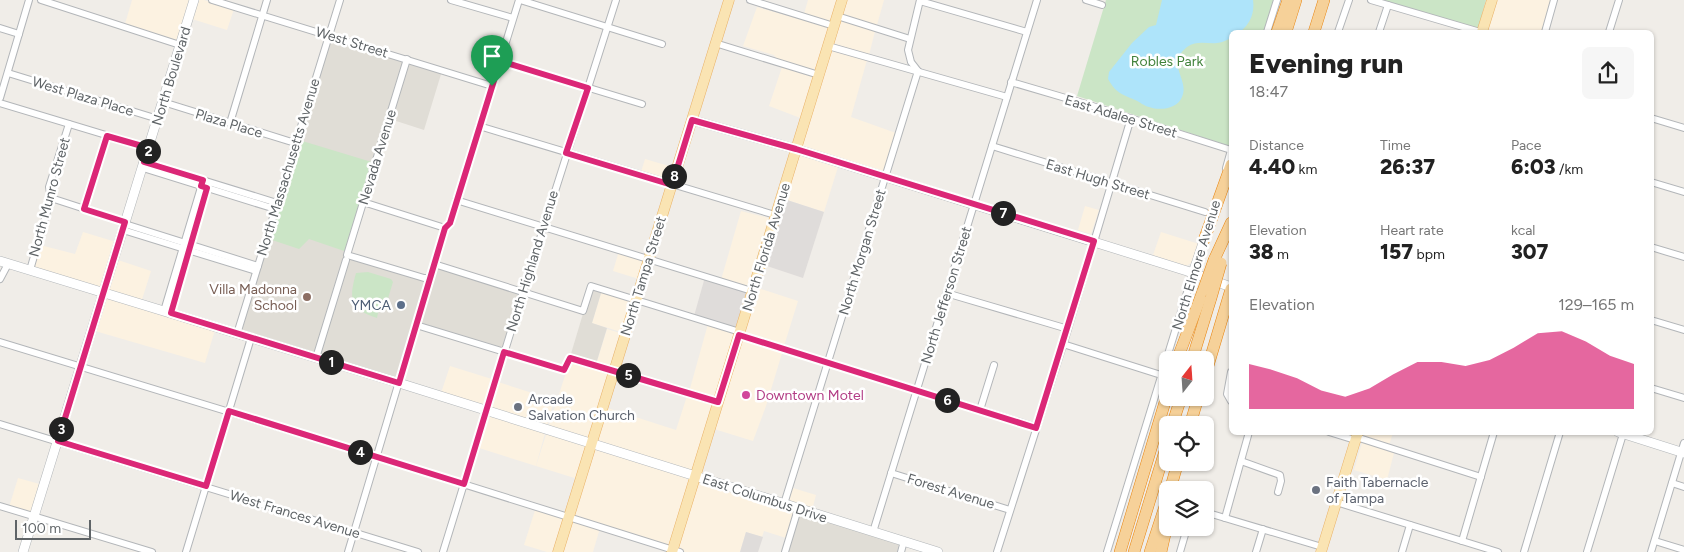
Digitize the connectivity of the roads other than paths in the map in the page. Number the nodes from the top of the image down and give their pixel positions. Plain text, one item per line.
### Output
1 (29, 0) edge
2 (41, 0) edge
3 (194, 0) edge
4 (212, 0) edge
5 (267, 0) edge
6 (340, 0) edge
7 (451, 0) edge
8 (519, 0) edge
9 (616, 0) edge
10 (729, 0) edge
11 (750, 0) edge
12 (842, 0) edge
13 (920, 0) edge
14 (1037, 0) edge
15 (1086, 0) edge
16 (1277, 0) edge
17 (1288, 0) edge
18 (1296, 0) edge
19 (1316, 0) edge
20 (1324, 0) edge
21 (1349, 0) edge
22 (1371, 0) edge
23 (1492, 0) edge
24 (1554, 0) edge
25 (1619, 0) edge
26 (1102, 5) dead end
27 (1388, 5) junction
28 (262, 15) junction
29 (513, 18) junction
30 (835, 21) junction
31 (607, 27) junction
32 (0, 28) edge
33 (1268, 30) edge
34 (1278, 30) edge
35 (1287, 30) edge
36 (1308, 30) edge
37 (1315, 30) edge
38 (1339, 30) edge
39 (1380, 30) edge
40 (1474, 30) edge
41 (1482, 30) edge
42 (1546, 30) edge
43 (1610, 30) edge
44 (1027, 32) junction
45 (19, 34) junction
46 (329, 35) junction
47 (910, 39) junction
48 (715, 43) junction
49 (662, 44) dead end
50 (180, 45) junction
51 (828, 46) junction
52 (408, 60) junction
53 (500, 61) junction
54 (918, 71) junction
55 (8, 73) junction
56 (819, 75) junction
57 (1011, 82) junction
58 (492, 86) junction
59 (588, 88) junction
60 (1007, 97) junction
61 (0, 98) edge
62 (163, 102) junction
63 (0, 103) edge
64 (642, 104) dead end
65 (1132, 118) junction
66 (158, 119) junction
67 (1654, 119) edge
68 (692, 120) junction
69 (230, 123) junction
70 (69, 124) junction
71 (479, 126) junction
72 (1684, 128) edge
73 (107, 136) junction
74 (295, 143) junction
75 (992, 146) junction
76 (149, 148) junction
77 (796, 149) junction
78 (1229, 149) edge
79 (566, 153) junction
80 (1229, 157) edge
81 (143, 165) junction
82 (1229, 171) edge
83 (885, 176) junction
84 (1112, 183) junction
85 (1654, 183) edge
86 (205, 184) junction
87 (672, 185) junction
88 (1684, 192) edge
89 (51, 198) junction
90 (456, 200) junction
91 (363, 202) junction
92 (974, 204) junction
93 (276, 206) junction
94 (84, 209) junction
95 (1205, 212) dead end
96 (775, 216) junction
97 (124, 225) junction
98 (543, 227) junction
99 (445, 228) junction
100 (1229, 229) edge
101 (1229, 233) edge
102 (1204, 240) junction
103 (1094, 241) junction
104 (187, 246) junction
105 (1654, 248) edge
106 (347, 257) junction
107 (1684, 257) edge
108 (648, 260) junction
109 (1218, 262) junction
110 (4, 263) edge
111 (434, 264) junction
112 (257, 268) junction
113 (30, 270) junction
114 (1193, 273) junction
115 (430, 278) junction
116 (0, 279) edge
117 (1229, 287) edge
118 (752, 291) junction
119 (104, 292) junction
120 (523, 292) junction
121 (946, 292) junction
122 (1207, 294) junction
123 (1229, 296) edge
124 (636, 300) junction
125 (167, 312) junction
126 (1654, 321) edge
127 (416, 325) junction
128 (1068, 329) junction
129 (1684, 330) edge
130 (739, 333) junction
131 (237, 334) junction
132 (251, 338) junction
133 (0, 342) edge
134 (1063, 344) junction
135 (1169, 351) edge
136 (1181, 351) edge
137 (1194, 351) edge
138 (1213, 351) edge
139 (504, 352) junction
140 (316, 358) junction
141 (828, 362) junction
142 (994, 365) dead end
143 (81, 366) junction
144 (614, 371) junction
145 (1159, 374) edge
146 (1159, 382) edge
147 (399, 383) junction
148 (1654, 389) edge
149 (916, 391) junction
150 (1684, 398) edge
151 (718, 402) junction
152 (1164, 406) edge
153 (980, 410) junction
154 (229, 411) junction
155 (486, 411) junction
156 (0, 424) edge
157 (1036, 428) junction
158 (1249, 435) edge
159 (1493, 435) edge
160 (1559, 435) edge
161 (1619, 435) edge
162 (1628, 435) edge
163 (1356, 437) edge
164 (58, 441) junction
165 (592, 444) junction
166 (1683, 449) edge
167 (377, 457) junction
168 (1241, 462) junction
169 (1159, 470) edge
170 (891, 473) junction
171 (695, 476) junction
172 (1480, 477) junction
173 (1672, 483) junction
174 (464, 484) junction
175 (206, 486) junction
176 (1684, 487) edge
177 (1278, 492) dead end
178 (1336, 502) junction
179 (784, 504) junction
180 (0, 506) edge
181 (798, 509) junction
182 (1010, 510) junction
183 (1214, 515) edge
184 (34, 516) junction
185 (569, 517) junction
186 (1225, 518) junction
187 (1159, 524) edge
188 (1410, 525) junction
189 (1263, 529) junction
190 (354, 532) junction
191 (873, 532) junction
192 (1165, 536) edge
193 (1185, 536) edge
194 (1462, 541) junction
195 (1655, 541) junction
196 (904, 542) junction
197 (1321, 550) edge
198 (1483, 550) edge
199 (1684, 550) edge
200 (675, 551) edge
201 (23, 552) edge
202 (152, 552) edge
203 (186, 552) edge
204 (348, 552) edge
205 (418, 552) edge
206 (443, 552) edge
207 (558, 552) edge
208 (785, 552) edge
209 (900, 552) edge
210 (938, 552) edge
211 (998, 552) edge
212 (1107, 552) edge
213 (1120, 552) edge
214 (1134, 552) edge
215 (1150, 552) edge
216 (1161, 552) edge
217 (1180, 552) edge
218 (1256, 552) edge
219 (1402, 552) edge
220 (1498, 552) edge
221 (1524, 552) edge
222 (1587, 552) edge
223 (1651, 552) edge

1 - 45 street
2 - 50 street
3 - 50 street, North Boulevard
4 - 28 street, West Street
5 - 28 street
6 - 46 street, North Massachusetts Avenue
7 - 29 street
8 - 29 street
8 - 31 street
9 - 31 street, North Highland Avenue
10 - 48 main road, North Tampa Street
11 - 30 street
12 - 30 main road, North Florida Avenue
13 - 44 street
13 - 47 street
14 - 44 street, North Jefferson Street
15 - 26 street
16 - 33 street
17 - 34 highway
18 - 35 highway
19 - 36 highway
20 - 37 highway
21 - 38 street
22 - 27 street
23 - 41 main road
24 - 42 street
25 - 43 street
27 - 39 street
27 - 40 street
28 - 46 street, West Street
28 - 69 street
29 - 53 street
30 - 47 street
30 - 51 main road, North Florida Avenue
31 - 49 street
31 - 59 street, North Highland Avenue
32 - 45 street
44 - 57 street, North Jefferson Street
45 - 55 street
46 - 52 street, West Street
46 - 74 street, North Massachusetts Avenue
47 - 54 street
48 - 56 street
48 - 68 main road, North Tampa Street
50 - 62 street, North Boulevard
51 - 54 street
51 - 56 main road, North Florida Avenue
52 - 58 street, West Street
52 - 91 street, Nevada Avenue
53 - 58 street
53 - 59 street
54 - 60 street
54 - 83 street, North Morgan Street
55 - 61 street
55 - 66 street, West Plaza Place
56 - 77 main road, North Florida Avenue
57 - 60 street, North Jefferson Street
57 - 65 street, East Adalee Street
58 - 71 street
59 - 64 street
59 - 79 street, North Highland Avenue
60 - 75 street, North Jefferson Street
62 - 66 street, North Boulevard
62 - 69 street, Plaza Place
63 - 70 street
65 - 78 street, East Adalee Street
65 - 84 street
66 - 76 street, North Boulevard
67 - 72 street
68 - 77 street
68 - 87 main road, North Tampa Street
69 - 74 street, Plaza Place
70 - 73 street
70 - 89 street, North Munro Street
71 - 79 street
71 - 90 street
73 - 76 street
73 - 94 street
74 - 93 street, North Massachusetts Avenue
75 - 84 street, East Hugh Street
75 - 92 street, North Jefferson Street
76 - 81 street, North Boulevard
77 - 83 street
77 - 96 main road, North Florida Avenue
79 - 87 street
79 - 98 street, North Highland Avenue
80 - 102 street, North Elmore Avenue
81 - 86 street
81 - 97 street, North Boulevard
82 - 102 highway
83 - 92 street
83 - 141 street, North Morgan Street
84 - 95 street, East Hugh Street
84 - 103 street
85 - 88 street
86 - 93 street
86 - 104 street
87 - 96 street
87 - 108 main road, North Tampa Street
89 - 94 street
89 - 113 street, North Munro Street
90 - 98 street
90 - 99 street
91 - 99 street
91 - 106 street, Nevada Avenue
92 - 103 street
92 - 121 street, North Jefferson Street
93 - 112 street, North Massachusetts Avenue
94 - 97 street
96 - 118 main road, North Florida Avenue
97 - 104 street
97 - 119 street, North Boulevard
98 - 108 street
98 - 120 street, North Highland Avenue
99 - 111 street
100 - 109 highway
101 - 109 highway
102 - 114 street, North Elmore Avenue
103 - 114 street
103 - 128 street
104 - 112 street
104 - 125 street
105 - 107 street
106 - 115 street
106 - 140 street, Nevada Avenue
108 - 118 street
108 - 124 main road, North Tampa Street
109 - 122 highway, bridge
110 - 113 street, East Columbus Drive
110 - 116 street
111 - 115 street
111 - 120 street
112 - 131 street, North Massachusetts Avenue
113 - 119 street, East Columbus Drive
114 - 117 street
114 - 135 street, North Elmore Avenue
115 - 127 street
118 - 130 main road, North Florida Avenue
119 - 125 street, East Columbus Drive
119 - 143 street, North Boulevard
120 - 124 street
120 - 139 street, North Highland Avenue
121 - 128 street
121 - 149 street, North Jefferson Street
122 - 136 highway
122 - 137 highway
123 - 138 highway
124 - 130 street
124 - 144 main road, North Tampa Street
125 - 131 street, East Columbus Drive
126 - 129 street
127 - 139 street
127 - 147 street
128 - 134 street
130 - 141 street
130 - 151 main road, North Florida Avenue
131 - 132 street, East Columbus Drive
132 - 140 street, East Columbus Drive
132 - 154 street
133 - 143 street
134 - 145 street
134 - 157 street
139 - 144 street
139 - 155 street, North Highland Avenue
140 - 147 street, East Columbus Drive
141 - 149 street
141 - 179 street, North Morgan Street
142 - 153 street
143 - 154 street
143 - 164 street, North Boulevard
144 - 151 street
144 - 165 main road, North Tampa Street
146 - 212 street, North Elmore Avenue
147 - 155 street, East Columbus Drive
147 - 167 street
148 - 150 street
149 - 153 street
149 - 170 street, North Jefferson Street
151 - 171 main road, North Florida Avenue
152 - 213 highway
153 - 157 street
154 - 167 street
154 - 175 street
155 - 165 street, East Columbus Drive
155 - 174 street, North Highland Avenue
156 - 164 street, West Frances Avenue
157 - 182 street
158 - 168 street
159 - 172 street
160 - 221 street
161 - 222 street
162 - 166 street
163 - 172 street
163 - 178 main road
164 - 175 street, West Frances Avenue
164 - 184 street, North Boulevard
165 - 171 street, East Columbus Drive
165 - 185 main road, North Tampa Street
166 - 173 street
167 - 174 street
167 - 190 street
168 - 177 street
168 - 186 street
169 - 214 highway
170 - 182 street, Forest Avenue
170 - 191 street, North Jefferson Street
171 - 179 street, East Columbus Drive
171 - 200 main road, North Florida Avenue
172 - 194 street
173 - 176 street
173 - 195 street
174 - 185 street
174 - 206 street, North Highland Avenue
175 - 190 street, West Frances Avenue
175 - 203 street
178 - 188 street
178 - 197 main road
179 - 181 street, East Columbus Drive
180 - 184 street
181 - 191 street, East Columbus Drive
181 - 208 street
182 - 211 street
183 - 186 street
184 - 201 street, North Boulevard
184 - 202 street
185 - 200 street
185 - 207 main road, North Tampa Street
186 - 189 street
187 - 215 highway
188 - 194 street
188 - 219 street
189 - 197 street
189 - 218 street
190 - 204 street
190 - 205 street, West Frances Avenue
191 - 196 street, East Columbus Drive
192 - 216 highway
193 - 217 street
194 - 198 street
195 - 199 street
195 - 223 street
196 - 209 street
196 - 210 street, East Columbus Drive
198 - 220 street

